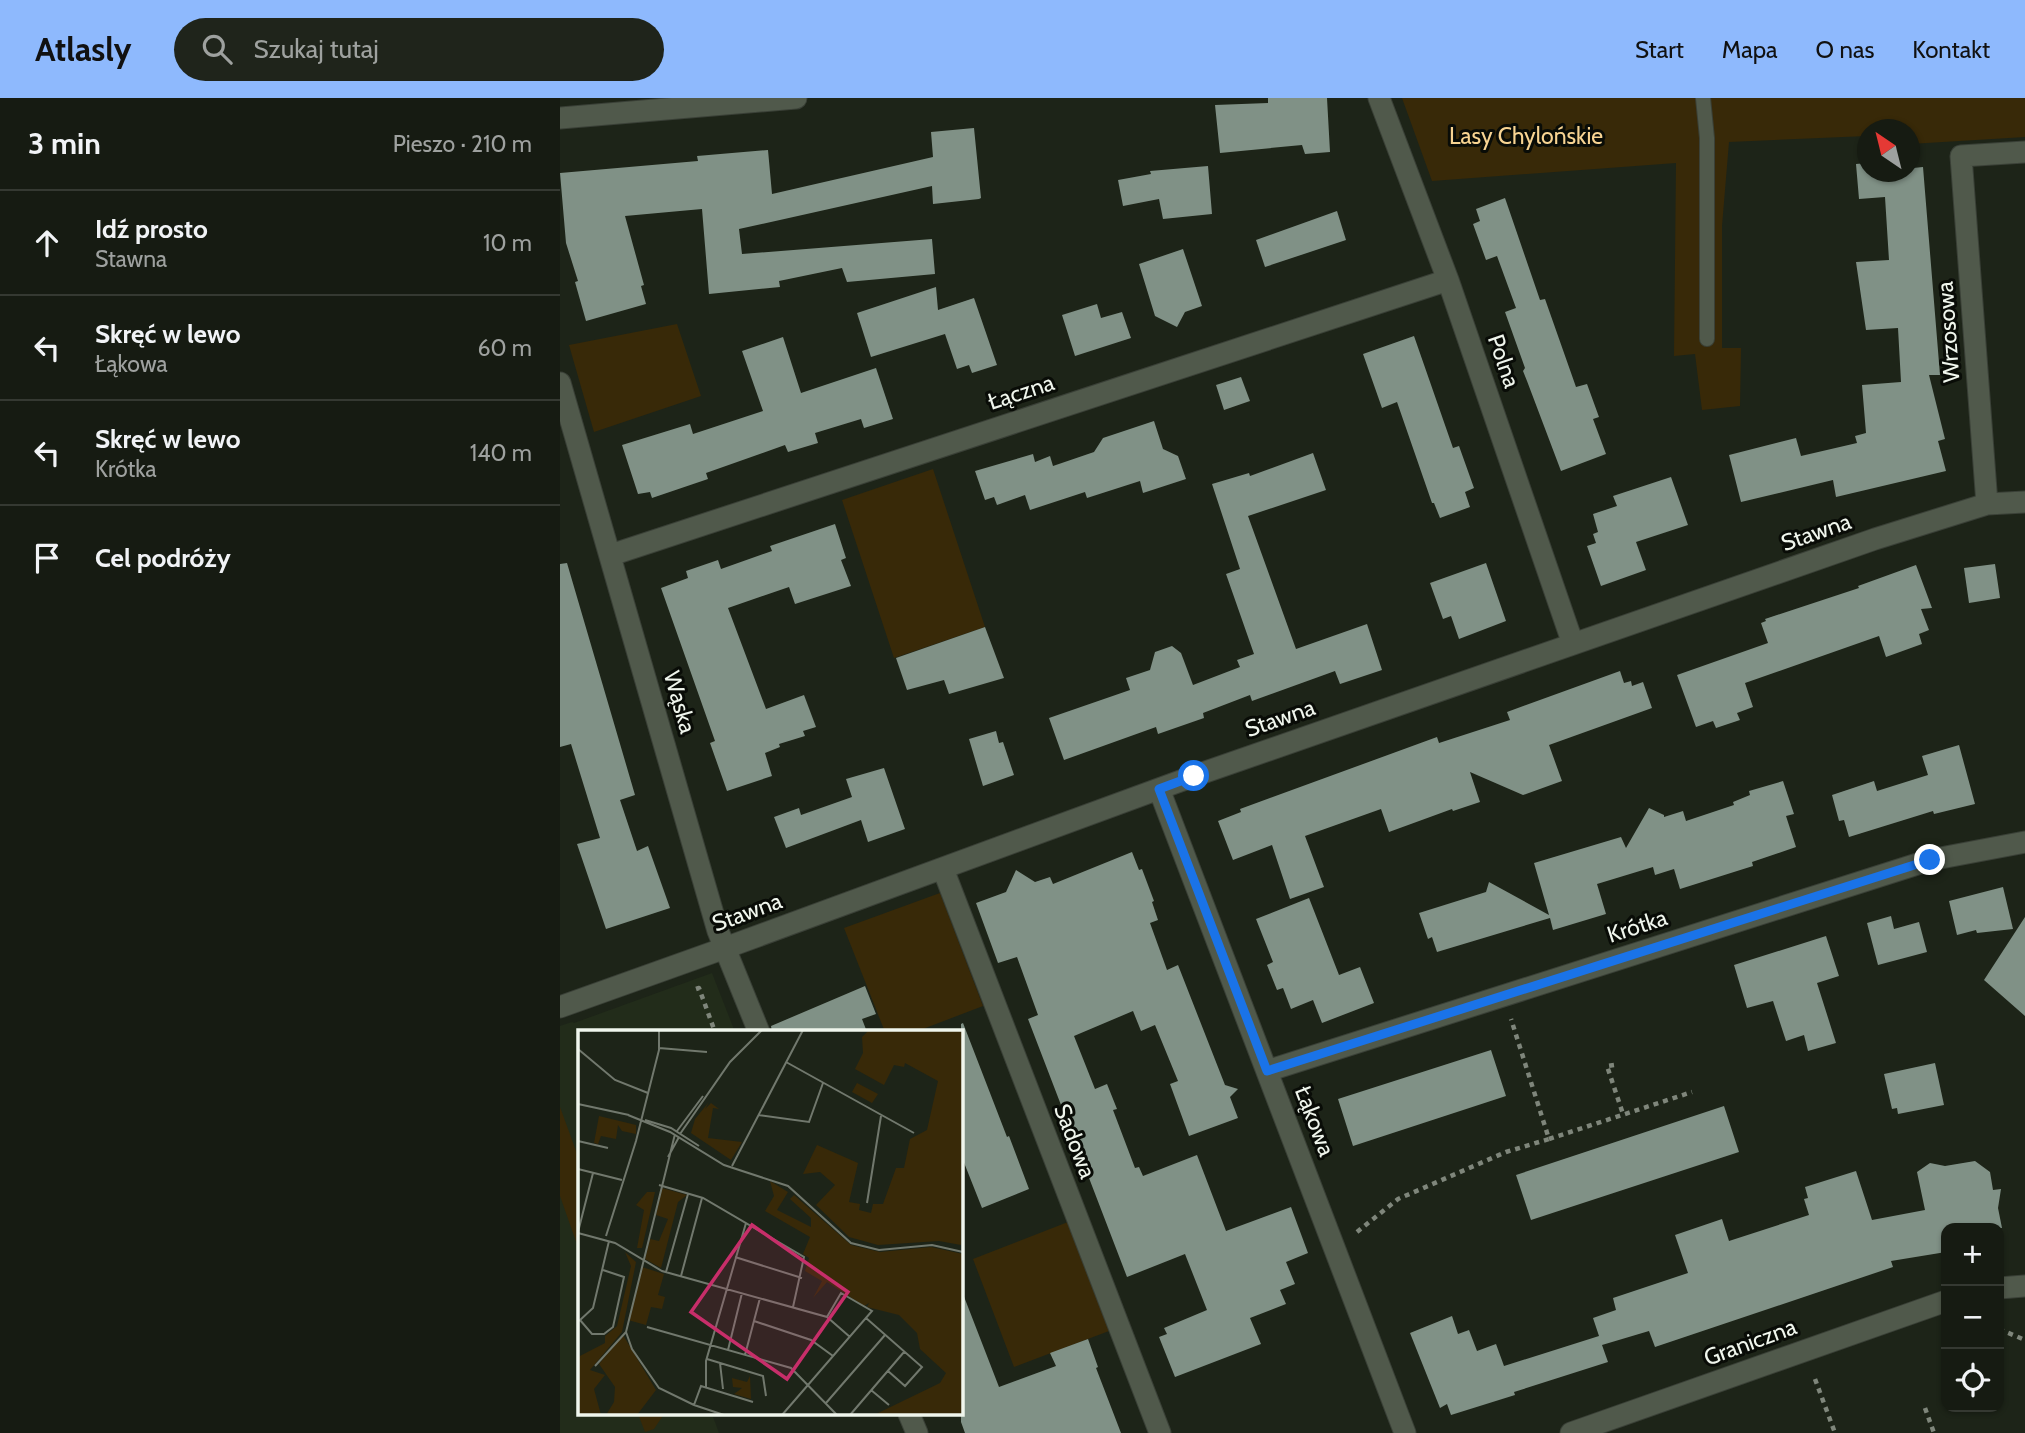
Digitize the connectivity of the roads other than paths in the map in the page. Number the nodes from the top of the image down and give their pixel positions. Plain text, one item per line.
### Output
1 (796, 98) edge
2 (1379, 98) edge
3 (1703, 98) edge
4 (560, 118) edge
5 (2025, 152) edge
6 (1448, 279) junction
7 (1707, 339) dead end
8 (560, 383) edge
9 (2025, 502) edge
10 (1987, 504) junction
11 (611, 555) junction
12 (1573, 644) junction
13 (1159, 789) junction
14 (2025, 842) edge
15 (943, 869) junction
16 (725, 948) junction
17 (560, 1007) edge
18 (758, 1030) edge
19 (1267, 1071) junction
20 (2025, 1286) edge
21 (2004, 1288) edge
22 (1941, 1303) edge
23 (910, 1416) edge
24 (917, 1433) edge
25 (1160, 1433) edge
26 (1405, 1433) edge
27 (1571, 1433) edge

1 - 4 street
2 - 6 street, Polna
3 - 7 lane
5 - 10 street, Wrzosowa
6 - 11 street, Łączna
6 - 12 street, Polna
8 - 11 street, Wąska
9 - 10 street, Stawna
10 - 12 street, Stawna
11 - 16 street, Wąska
12 - 13 street, Stawna
13 - 15 street, Stawna
13 - 19 street, Łąkowa
14 - 19 street, Krótka
15 - 16 street, Stawna
15 - 25 street, Sadowa
16 - 17 street, Stawna
16 - 18 street, Wąska
19 - 26 street, Łąkowa
20 - 21 street
22 - 27 street, Graniczna
23 - 24 street

